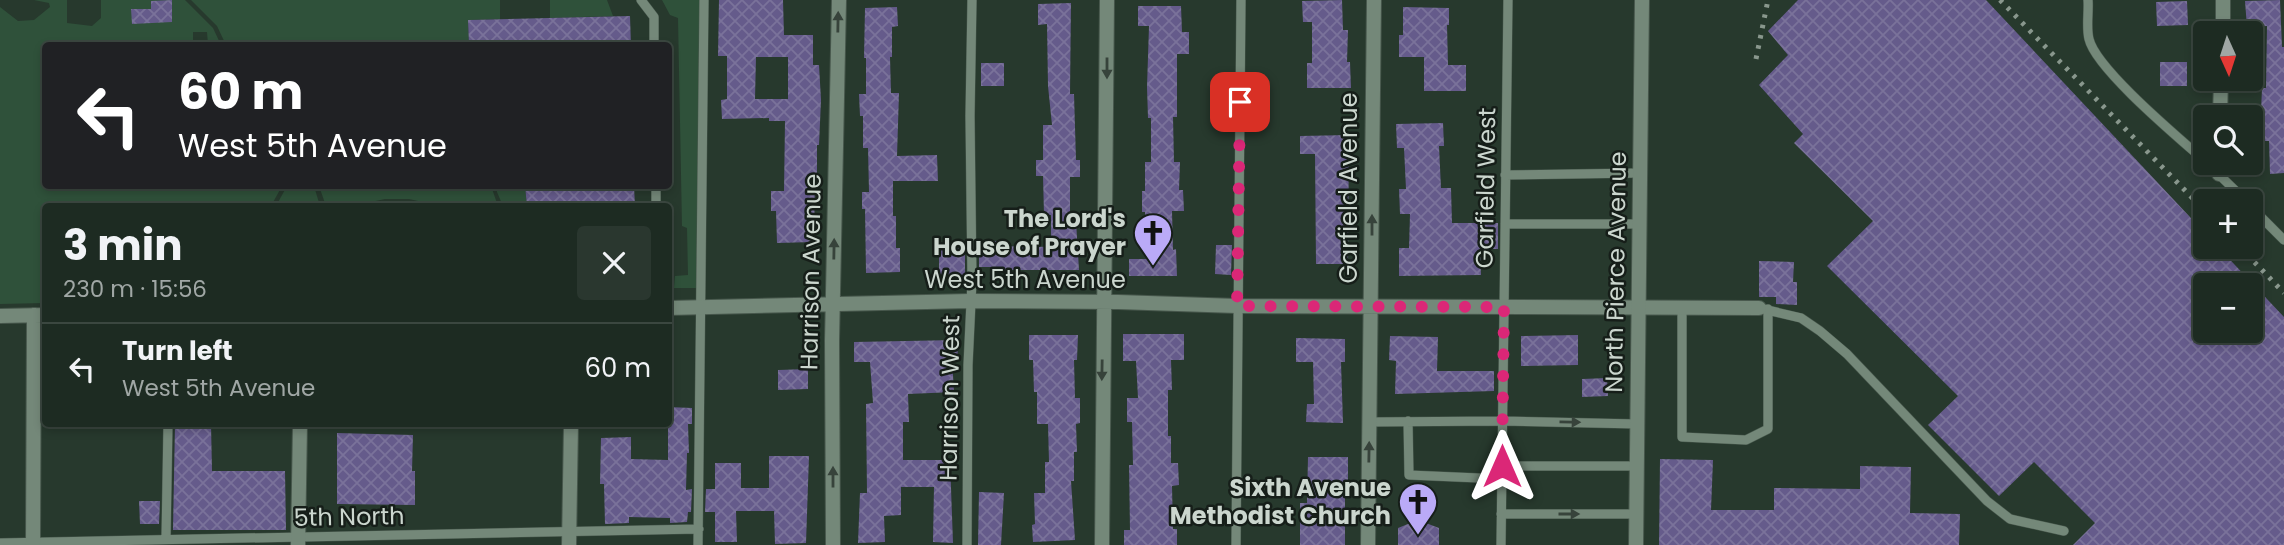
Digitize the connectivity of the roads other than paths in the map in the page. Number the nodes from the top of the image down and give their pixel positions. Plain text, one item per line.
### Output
1 (641, 0) edge
2 (704, 0) edge
3 (839, 0) edge
4 (972, 0) edge
5 (1107, 0) edge
6 (1241, 0) edge
7 (1374, 0) edge
8 (1508, 0) edge
9 (1642, 0) edge
10 (2088, 0) edge
11 (2222, 0) edge
12 (2223, 21) edge
13 (654, 42) edge
14 (2193, 150) edge
15 (1640, 173) junction
16 (1506, 175) junction
17 (2224, 175) edge
18 (2236, 189) edge
19 (2263, 219) edge
20 (1505, 224) junction
21 (1639, 224) junction
22 (2284, 240) edge
23 (970, 302) junction
24 (1103, 302) junction
25 (833, 304) junction
26 (1237, 306) junction
27 (703, 307) junction
28 (1371, 307) junction
29 (1504, 307) junction
30 (1638, 307) junction
31 (1682, 307) junction
32 (672, 308) edge
33 (1764, 309) junction
34 (40, 315) edge
35 (0, 316) edge
36 (1408, 421) junction
37 (1502, 421) junction
38 (1370, 422) junction
39 (1637, 424) junction
40 (168, 427) edge
41 (300, 427) edge
42 (570, 427) edge
43 (1502, 466) junction
44 (1637, 466) junction
45 (1502, 479) junction
46 (1502, 514) junction
47 (1637, 514) junction
48 (699, 529) junction
49 (2064, 531) dead end
50 (569, 538) edge
51 (166, 539) junction
52 (419, 540) edge
53 (298, 541) edge
54 (0, 542) edge
55 (33, 543) edge
56 (698, 545) edge
57 (833, 545) edge
58 (967, 545) edge
59 (1102, 545) edge
60 (1236, 545) edge
61 (1368, 545) edge
62 (1501, 545) edge
63 (1636, 545) edge

1 - 13 lane
2 - 27 lane
25 -> 3 street, Harrison Avenue
4 - 23 lane, Harrison West
5 -> 24 street
6 - 26 lane
28 -> 7 street, Garfield Avenue
8 - 16 lane, Garfield West
9 - 15 street, North Pierce Avenue
10 - 14 lane
11 - 12 street
15 - 16 lane
15 - 21 street, North Pierce Avenue
16 - 20 lane, Garfield West
17 - 18 lane
19 - 22 lane
20 - 21 lane
20 - 29 lane, Garfield West
21 - 30 street, North Pierce Avenue
23 - 24 street, West 5th Avenue
23 - 25 street, West 5th Avenue
23 - 58 lane, Harrison West
24 - 26 street, West 5th Avenue
24 -> 59 street
25 - 27 street, West 5th Avenue
57 -> 25 street, Harrison Avenue
26 - 28 street, West 5th Avenue
26 - 60 lane
27 - 32 street, West 5th Avenue
27 - 48 lane
28 - 29 street, West 5th Avenue
28 - 38 street, Garfield Avenue
29 - 30 street, West 5th Avenue
29 - 37 lane, Garfield West
30 - 31 street, West 5th Avenue
30 - 39 street, North Pierce Avenue
31 - 33 street, West 5th Avenue
31 - 33 lane
33 - 49 lane
34 - 35 street
34 - 55 street
36 - 37 lane
36 - 38 lane
36 - 45 lane
37 -> 39 lane
37 - 43 lane, Garfield West
61 -> 38 street, Garfield Avenue
39 - 44 street, North Pierce Avenue
40 - 51 lane
41 - 53 street
42 - 50 street
43 - 44 lane
43 - 45 lane, Garfield West
44 - 47 street, North Pierce Avenue
45 - 46 lane, Garfield West
46 -> 47 lane
46 - 62 lane, Garfield West
47 - 63 street, North Pierce Avenue
48 - 50 lane, 5th North
48 - 56 lane
50 - 52 lane, 5th North
51 - 53 lane, 5th North
51 - 55 lane, 5th North
52 - 53 lane, 5th North
54 - 55 lane, 5th North

